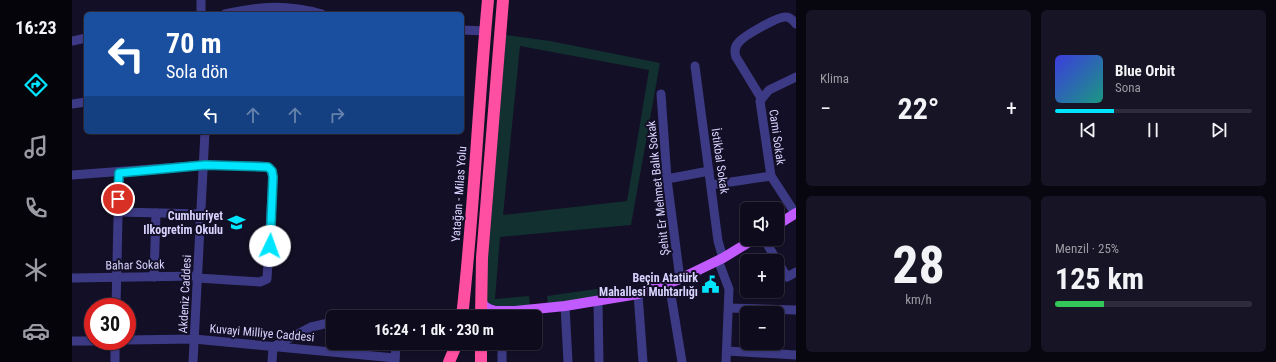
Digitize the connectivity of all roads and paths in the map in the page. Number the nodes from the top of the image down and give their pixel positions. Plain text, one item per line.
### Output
1 (201, 0) edge
2 (488, 0) edge
3 (503, 0) edge
4 (201, 12) edge
5 (235, 12) edge
6 (311, 12) edge
7 (796, 24) edge
8 (464, 30) edge
9 (485, 31) junction
10 (84, 38) edge
11 (72, 41) edge
12 (695, 66) dead end
13 (796, 77) edge
14 (660, 94) dead end
15 (761, 98) junction
16 (84, 102) edge
17 (72, 104) edge
18 (205, 134) edge
19 (205, 165) junction
20 (709, 171) junction
21 (119, 173) junction
22 (72, 175) edge
23 (770, 176) junction
24 (667, 179) junction
25 (711, 185) junction
26 (118, 212) junction
27 (156, 213) junction
28 (795, 213) edge
29 (202, 214) junction
30 (784, 220) edge
31 (742, 246) edge
32 (768, 246) edge
33 (721, 259) junction
34 (796, 272) edge
35 (154, 276) junction
36 (117, 277) junction
37 (198, 277) junction
38 (72, 278) edge
39 (680, 279) junction
40 (669, 283) junction
41 (638, 294) junction
42 (116, 298) edge
43 (481, 300) junction
44 (598, 302) junction
45 (565, 306) junction
46 (729, 308) junction
47 (463, 310) edge
48 (481, 310) edge
49 (493, 310) edge
50 (535, 310) edge
51 (796, 310) edge
52 (326, 324) edge
53 (194, 339) junction
54 (136, 340) edge
55 (72, 341) edge
56 (84, 341) edge
57 (273, 347) junction
58 (115, 350) edge
59 (396, 350) edge
60 (455, 350) edge
61 (457, 350) edge
62 (481, 350) edge
63 (502, 350) edge
64 (727, 351) junction
65 (796, 355) edge
66 (395, 360) edge
67 (115, 362) edge
68 (193, 362) edge
69 (272, 362) edge
70 (449, 362) edge
71 (455, 362) edge
72 (481, 362) edge
73 (502, 362) edge
74 (568, 362) edge
75 (599, 362) edge
76 (643, 362) edge
77 (682, 362) edge
78 (726, 362) edge

1 - 4 street
2 - 9 highway, Yatağan - Milas Yolu
3 - 43 highway
5 - 6 street
7 - 15 street
8 - 9 street
9 - 47 highway, Yatağan - Milas Yolu
10 - 11 street
12 - 20 street, İstikbal Sokak
13 - 15 street, Cami Sokak
14 - 24 street, Şehit Er Mehmet Balık Sokak
15 - 23 street, Cami Sokak
16 - 17 street
18 - 19 street, Akdeniz Caddesi
19 - 21 street
19 - 29 street, Akdeniz Caddesi
19 - 37 street, Bahar Sokak
20 - 24 street
20 - 25 street, İstikbal Sokak
21 - 22 street
21 - 26 street
23 - 25 street
23 - 28 street, Cami Sokak
24 - 39 street, Şehit Er Mehmet Balık Sokak
25 - 33 street, İstikbal Sokak
26 - 27 street
26 - 36 street
27 - 29 street
27 - 35 street
28 - 30 main road
29 - 37 street, Akdeniz Caddesi
31 - 33 main road
32 - 34 street
33 - 39 main road
33 - 46 street, İstikbal Sokak
35 - 36 street, Bahar Sokak
35 - 37 street, Bahar Sokak
36 - 38 street, Bahar Sokak
36 - 42 street
37 - 53 street, Akdeniz Caddesi
39 - 40 main road
40 - 41 main road
40 - 77 street
41 - 44 main road
41 - 76 street
43 - 48 highway
43 - 49 main road
44 - 45 main road
44 - 75 street
45 - 50 main road
45 - 74 street
46 - 51 street
46 - 64 street, İstikbal Sokak
52 - 57 street
53 - 54 street, Kuvayi Milliye Caddesi
53 - 57 street, Kuvayi Milliye Caddesi
53 - 68 street, Akdeniz Caddesi
55 - 56 street
57 - 66 street, Kuvayi Milliye Caddesi
57 - 69 street
58 - 67 street
59 - 66 street
60 - 70 highway
61 - 71 highway
62 - 72 highway
63 - 73 street
64 - 65 street
64 - 78 street, İstikbal Sokak

